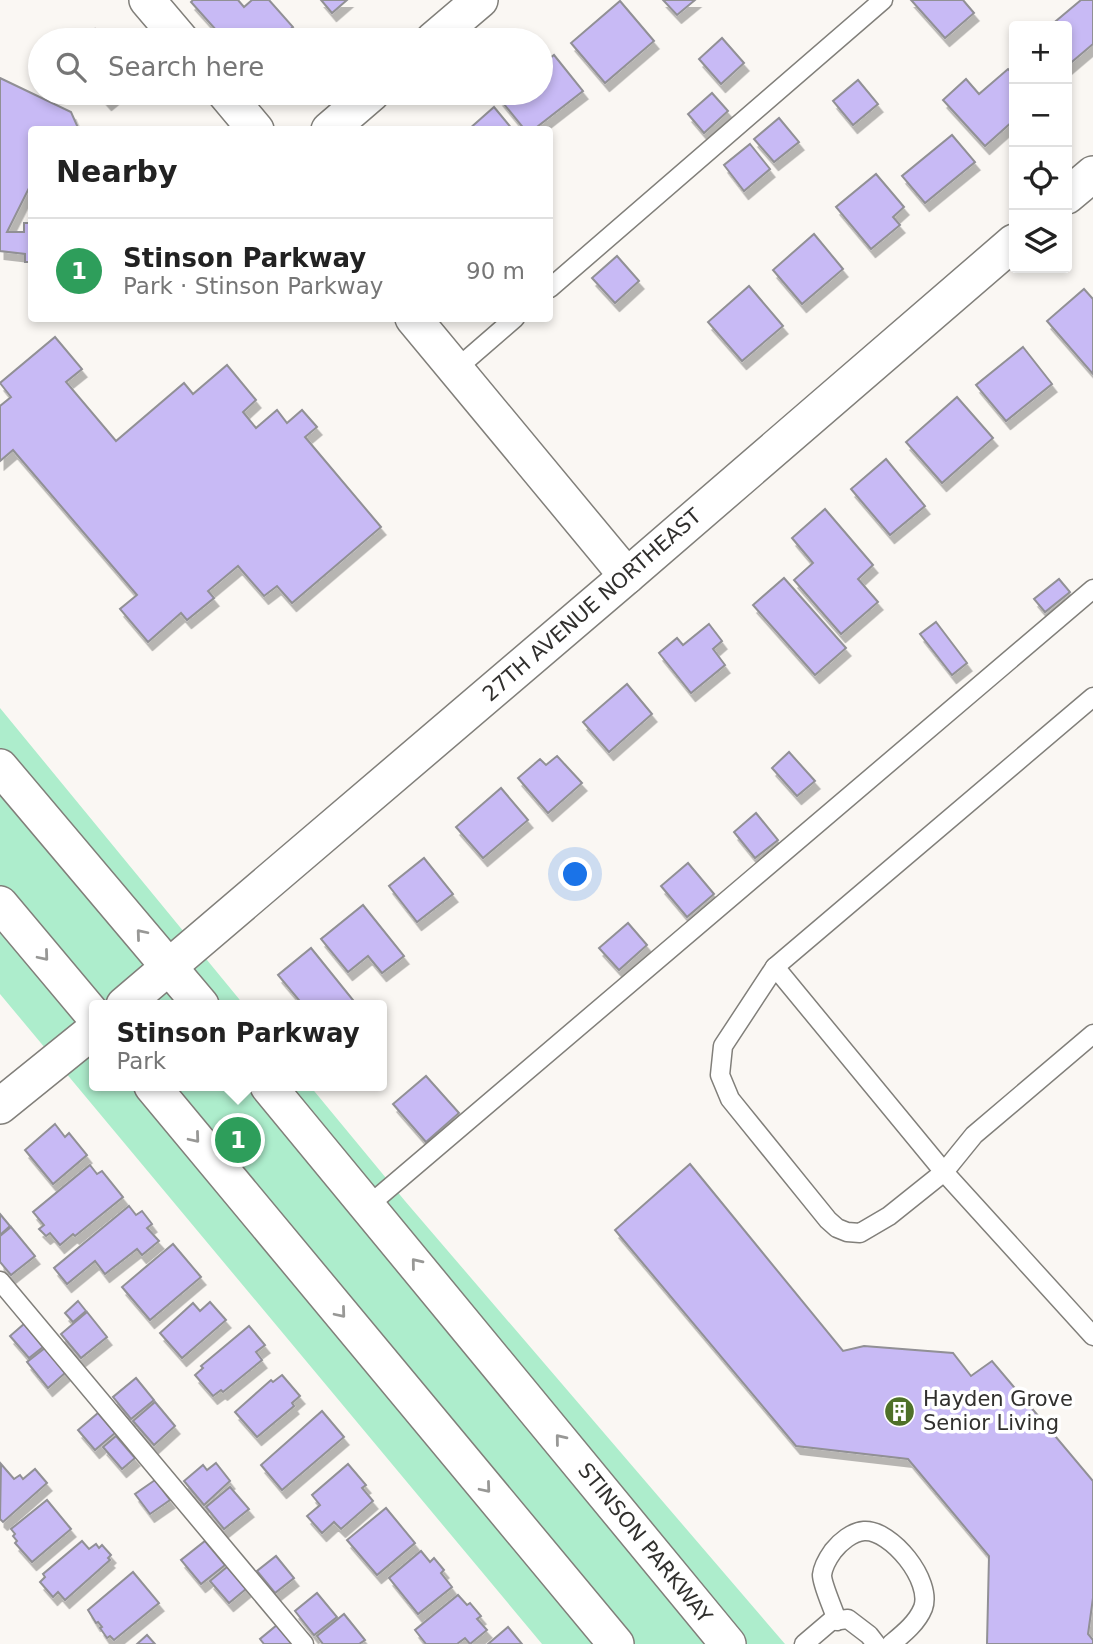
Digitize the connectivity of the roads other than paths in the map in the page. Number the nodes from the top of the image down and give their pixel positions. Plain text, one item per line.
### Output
1 (147, 0) edge
2 (480, 0) edge
3 (883, 0) edge
4 (171, 28) edge
5 (447, 28) edge
6 (235, 105) edge
7 (358, 105) edge
8 (253, 126) edge
9 (334, 126) edge
10 (1093, 174) edge
11 (1072, 192) edge
12 (1009, 246) edge
13 (553, 285) edge
14 (416, 322) edge
15 (510, 322) edge
16 (455, 370) junction
17 (627, 576) junction
18 (1093, 589) edge
19 (1093, 697) edge
20 (0, 767) edge
21 (0, 904) edge
22 (169, 967) junction
23 (775, 967) junction
24 (130, 1000) edge
25 (197, 1000) edge
26 (89, 1011) edge
27 (89, 1034) edge
28 (1093, 1034) edge
29 (156, 1091) edge
30 (272, 1091) edge
31 (0, 1106) edge
32 (944, 1172) junction
33 (369, 1205) junction
34 (0, 1281) edge
35 (1093, 1336) edge
36 (837, 1621) junction
37 (304, 1644) edge
38 (616, 1644) edge
39 (728, 1644) edge
40 (804, 1644) edge
41 (876, 1644) edge
42 (891, 1644) edge

1 - 4 street
2 - 5 street
3 - 13 lane
6 - 8 street
7 - 9 street
10 - 11 street
12 - 17 street, 27TH AVENUE NORTHEAST
14 - 16 street
15 - 16 lane
16 - 17 street
17 - 22 street, 27TH AVENUE NORTHEAST
18 - 33 lane
19 - 23 lane
22 -> 20 street
21 -> 26 street
22 - 24 street, 27TH AVENUE NORTHEAST
22 - 25 street
23 - 32 lane
23 - 32 lane
27 - 31 street
28 - 32 lane
29 -> 38 street
30 - 33 street, STINSON PARKWAY
32 - 35 lane
39 -> 33 street, STINSON PARKWAY
34 - 37 lane
36 - 40 lane
36 - 41 lane
36 - 42 lane

